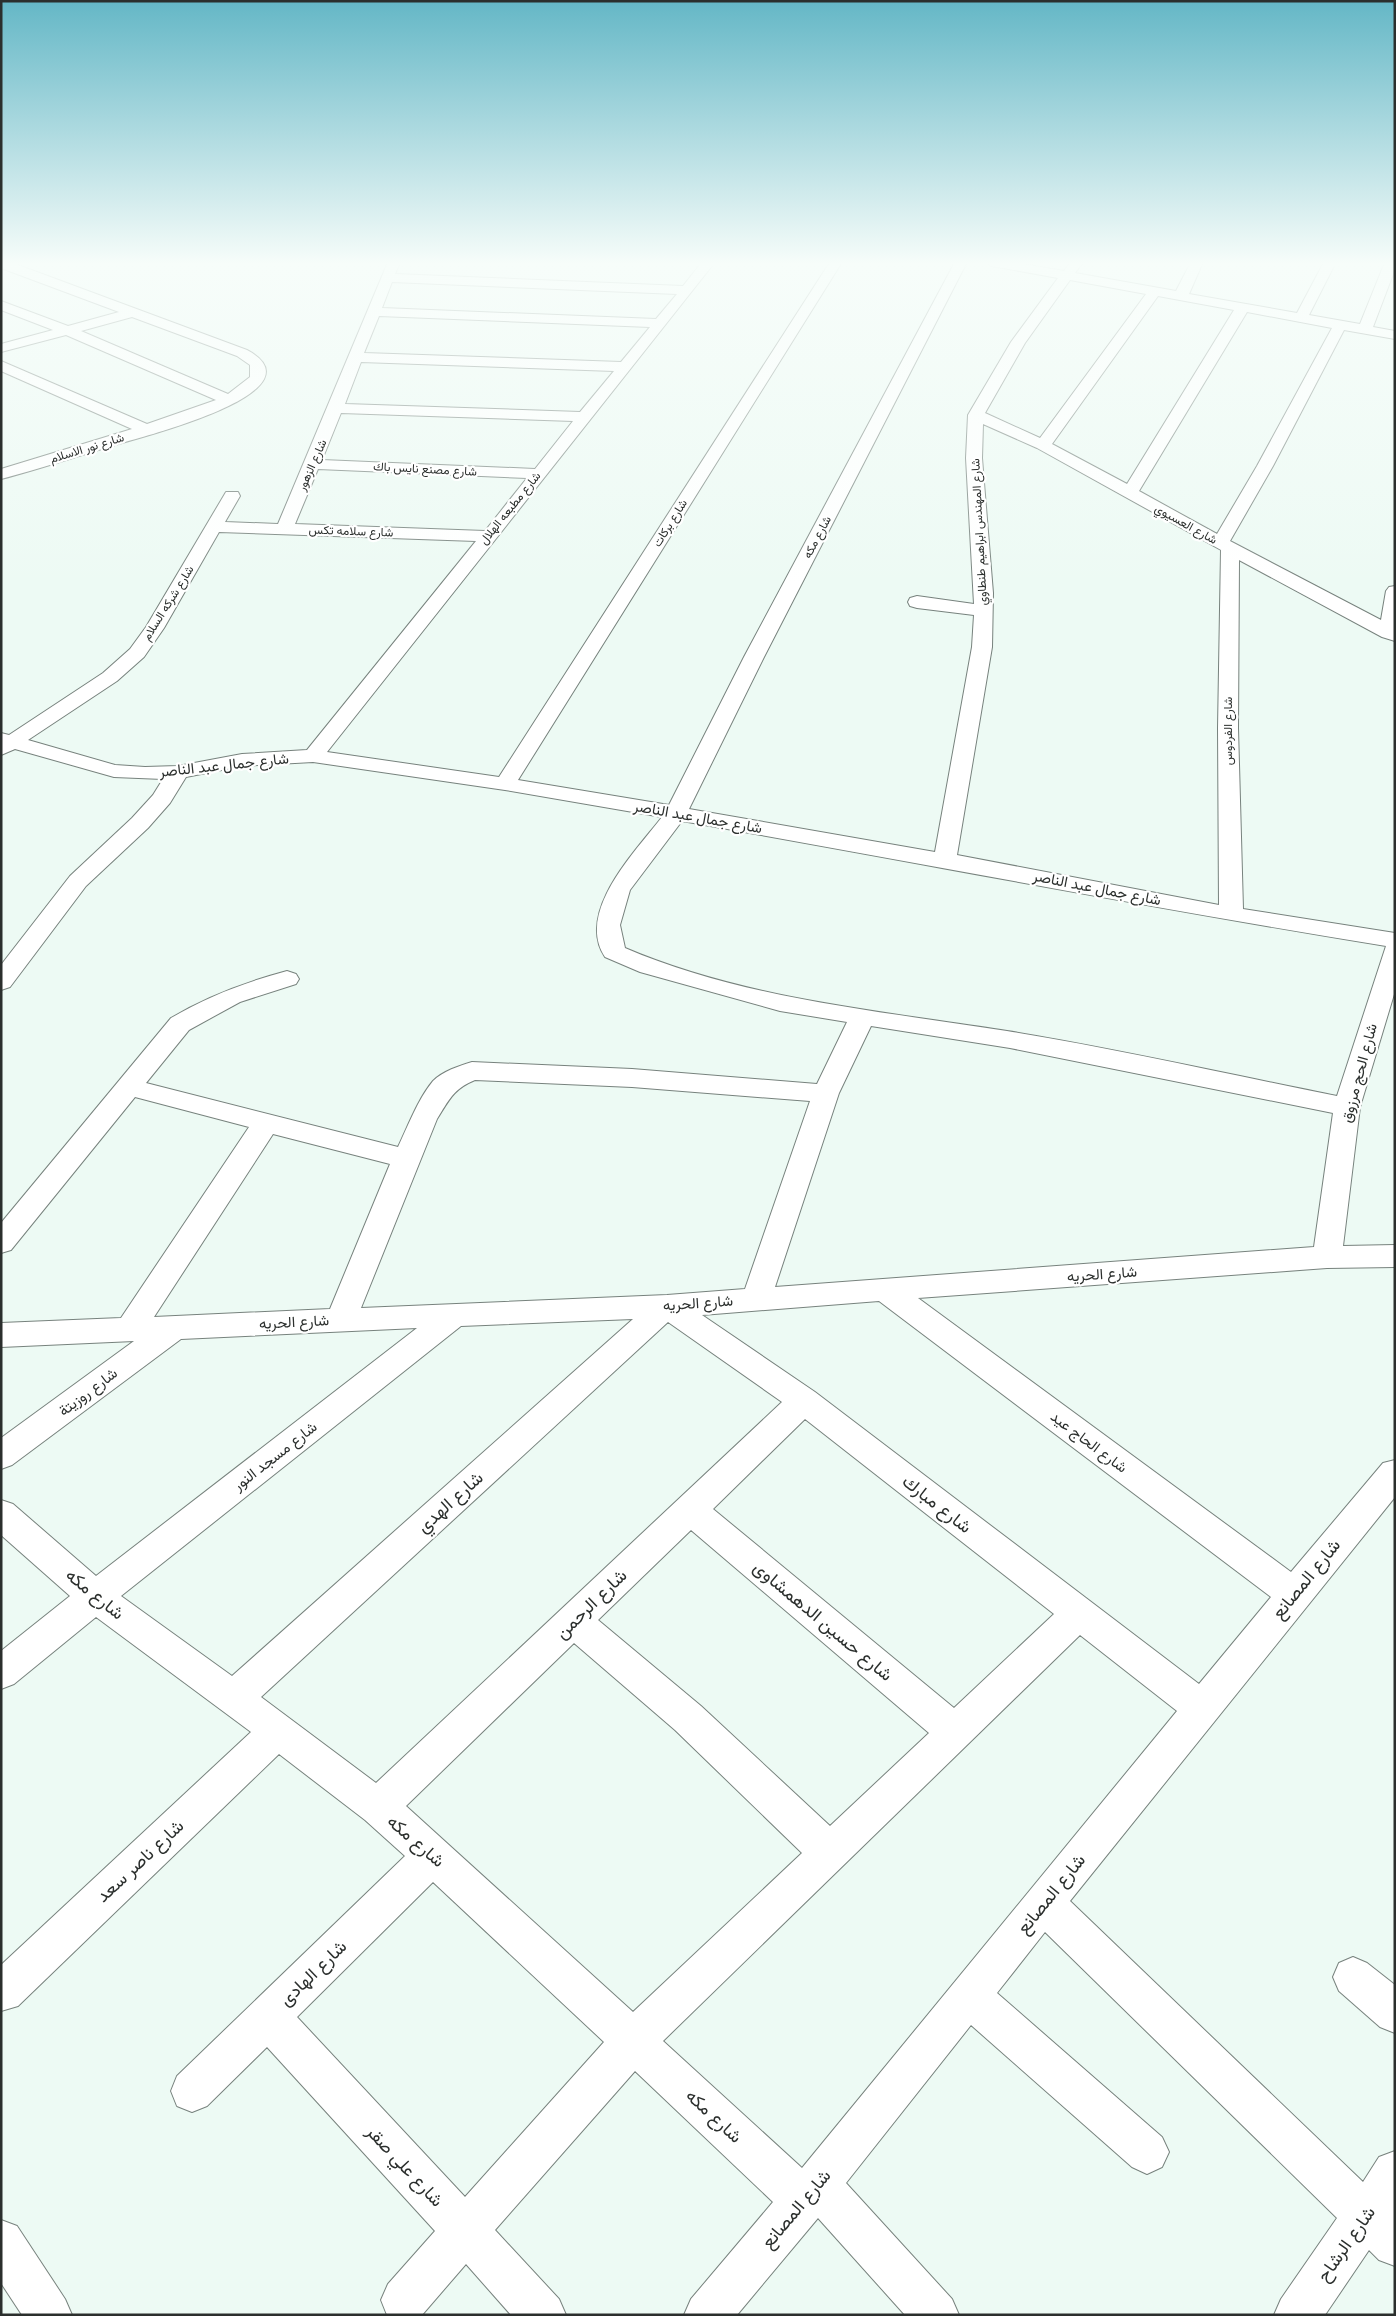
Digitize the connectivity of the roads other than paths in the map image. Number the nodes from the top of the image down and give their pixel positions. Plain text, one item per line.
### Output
1 (12, 370) edge
2 (159, 370) edge
3 (259, 370) edge
4 (350, 370) edge
5 (622, 370) edge
6 (767, 370) edge
7 (904, 370) edge
8 (1002, 370) edge
9 (1097, 370) edge
10 (1205, 370) edge
11 (1316, 370) edge
12 (228, 400) junction
13 (337, 408) junction
14 (976, 415) junction
15 (584, 417) junction
16 (147, 430) junction
17 (1043, 445) junction
18 (313, 464) junction
19 (1, 474) edge
20 (538, 474) junction
21 (1130, 493) junction
22 (232, 496) dead end
23 (214, 527) junction
24 (284, 529) junction
25 (488, 536) junction
26 (1225, 546) junction
27 (1395, 591) edge
28 (917, 602) dead end
29 (983, 611) junction
30 (1392, 634) edge
31 (4, 744) edge
32 (314, 756) junction
33 (178, 772) junction
34 (505, 784) junction
35 (676, 813) junction
36 (945, 860) junction
37 (1231, 914) junction
38 (1395, 940) edge
39 (1395, 950) edge
40 (287, 979) dead end
41 (1, 982) edge
42 (862, 1018) junction
43 (129, 1087) junction
44 (826, 1093) junction
45 (1347, 1107) junction
46 (266, 1123) junction
47 (406, 1159) junction
48 (1, 1243) edge
49 (1395, 1256) edge
50 (1327, 1257) junction
51 (885, 1290) junction
52 (756, 1299) junction
53 (667, 1306) junction
54 (455, 1315) junction
55 (341, 1320) junction
56 (175, 1327) junction
57 (130, 1329) junction
58 (1, 1335) edge
59 (804, 1401) junction
60 (1, 1456) edge
61 (1394, 1477) edge
62 (690, 1510) junction
63 (1, 1514) edge
64 (1294, 1594) junction
65 (95, 1597) junction
66 (1079, 1613) junction
67 (573, 1621) junction
68 (1, 1673) edge
69 (234, 1698) junction
70 (1202, 1708) junction
71 (278, 1730) junction
72 (955, 1732) junction
73 (378, 1807) junction
74 (830, 1853) junction
75 (433, 1855) junction
76 (1044, 1903) junction
77 (1353, 1977) dead end
78 (2, 1991) dead end
79 (969, 1996) junction
80 (1395, 2012) edge
81 (268, 2017) junction
82 (633, 2041) junction
83 (192, 2091) dead end
84 (1147, 2152) dead end
85 (1395, 2174) edge
86 (810, 2192) junction
87 (1380, 2230) edge
88 (465, 2231) junction
89 (1, 2242) edge
90 (404, 2300) dead end
91 (49, 2315) edge
92 (543, 2315) edge
93 (707, 2315) edge
94 (936, 2315) edge
95 (1297, 2315) edge

1 - 16 street
2 - 12 street
3 - 12 street, شارع نور الاسلام
4 - 13 street, شارع الزهور
5 - 15 street, شارع مطبعه الهلال
6 - 34 street, شارع بركات
7 - 35 street, شارع مكه
8 - 14 street, شارع المهندس ابراهيم طنطاوي
9 - 17 street
10 - 21 street
11 - 26 street, شارع الفردوس
12 - 16 street, شارع نور الاسلام
13 - 15 street
13 - 18 street, شارع الزهور
14 - 17 street, شارع العسيوي
14 - 29 street, شارع المهندس ابراهيم طنطاوي
15 - 20 street, شارع مطبعه الهلال
16 - 19 street, شارع نور الاسلام
17 - 21 street, شارع العسيوي
18 - 20 street, شارع مصنع نايس باك
18 - 24 street, شارع الزهور
20 - 25 street, شارع مطبعه الهلال
21 - 26 street, شارع العسيوي
22 - 23 street, شارع شركه السلام
23 - 24 street, شارع سلامه تكس
23 - 31 street, شارع شركه السلام
24 - 25 street, شارع سلامه تكس
25 - 32 street, شارع مطبعه الهلال
26 - 30 street, شارع العسيوي
26 - 37 street, شارع الفردوس
27 - 30 street
28 - 29 street
29 - 36 street, شارع المهندس ابراهيم طنطاوي
31 - 33 street, شارع جمال عبد الناصر
32 - 33 street, شارع جمال عبد الناصر
32 - 34 street, شارع جمال عبد الناصر
33 - 41 street
34 - 35 street, شارع جمال عبد الناصر
35 - 36 street, شارع جمال عبد الناصر
35 - 42 street, شارع مكه
36 - 37 street, شارع جمال عبد الناصر
37 - 38 street, شارع جمال عبد الناصر
39 - 45 street, شارع الحج مرزوق
40 - 43 street
42 - 44 street
42 - 45 street
43 - 46 street
43 - 48 street
44 - 47 street
44 - 52 street
45 - 50 street, شارع الحج مرزوق
46 - 47 street
46 - 57 street
47 - 55 street
49 - 50 street, شارع الحريه
50 - 51 street, شارع الحريه
51 - 52 street, شارع الحريه
51 - 64 street, شارع الحاج عيد
52 - 53 street, شارع الحريه
53 - 54 street, شارع الحريه
53 - 59 street, شارع مبارك
53 - 69 street, شارع الهدي
54 - 55 street, شارع الحريه
54 - 65 street, شارع مسجد النور
55 - 56 street, شارع الحريه
56 - 57 street, شارع الحريه
56 - 60 street, شارع روزيتة
57 - 58 street, شارع الحريه
59 - 62 street, شارع الرحمن
59 - 66 street, شارع مبارك
61 - 64 street, شارع المصانع
62 - 67 street, شارع الرحمن
62 - 72 street, شارع حسين الدهمشاوى
63 - 65 street, شارع مكه
64 - 70 street, شارع المصانع
65 - 68 street, شارع مسجد النور
65 - 69 street, شارع مكه
66 - 70 street, شارع مبارك
66 - 72 street
67 - 73 street, شارع الرحمن
67 - 74 street
69 - 71 street, شارع مكه
70 - 76 street, شارع المصانع
71 - 73 street, شارع مكه
71 - 78 street, شارع ناصر سعد
72 - 74 street
73 - 75 street, شارع مكه
74 - 82 street
75 - 81 street, شارع الهادى
75 - 82 street, شارع مكه
76 - 79 street, شارع المصانع
76 - 87 street
77 - 80 street
79 - 84 street
79 - 86 street, شارع المصانع
81 - 83 street, شارع الهادى
81 - 88 street, شارع علي صقر
82 - 86 street, شارع مكه
82 - 88 street
85 - 87 street, شارع الرشاح
86 - 93 street, شارع المصانع
86 - 94 street, شارع مكه
87 - 95 street, شارع الرشاح
88 - 90 street
88 - 92 street, شارع علي صقر
89 - 91 street

